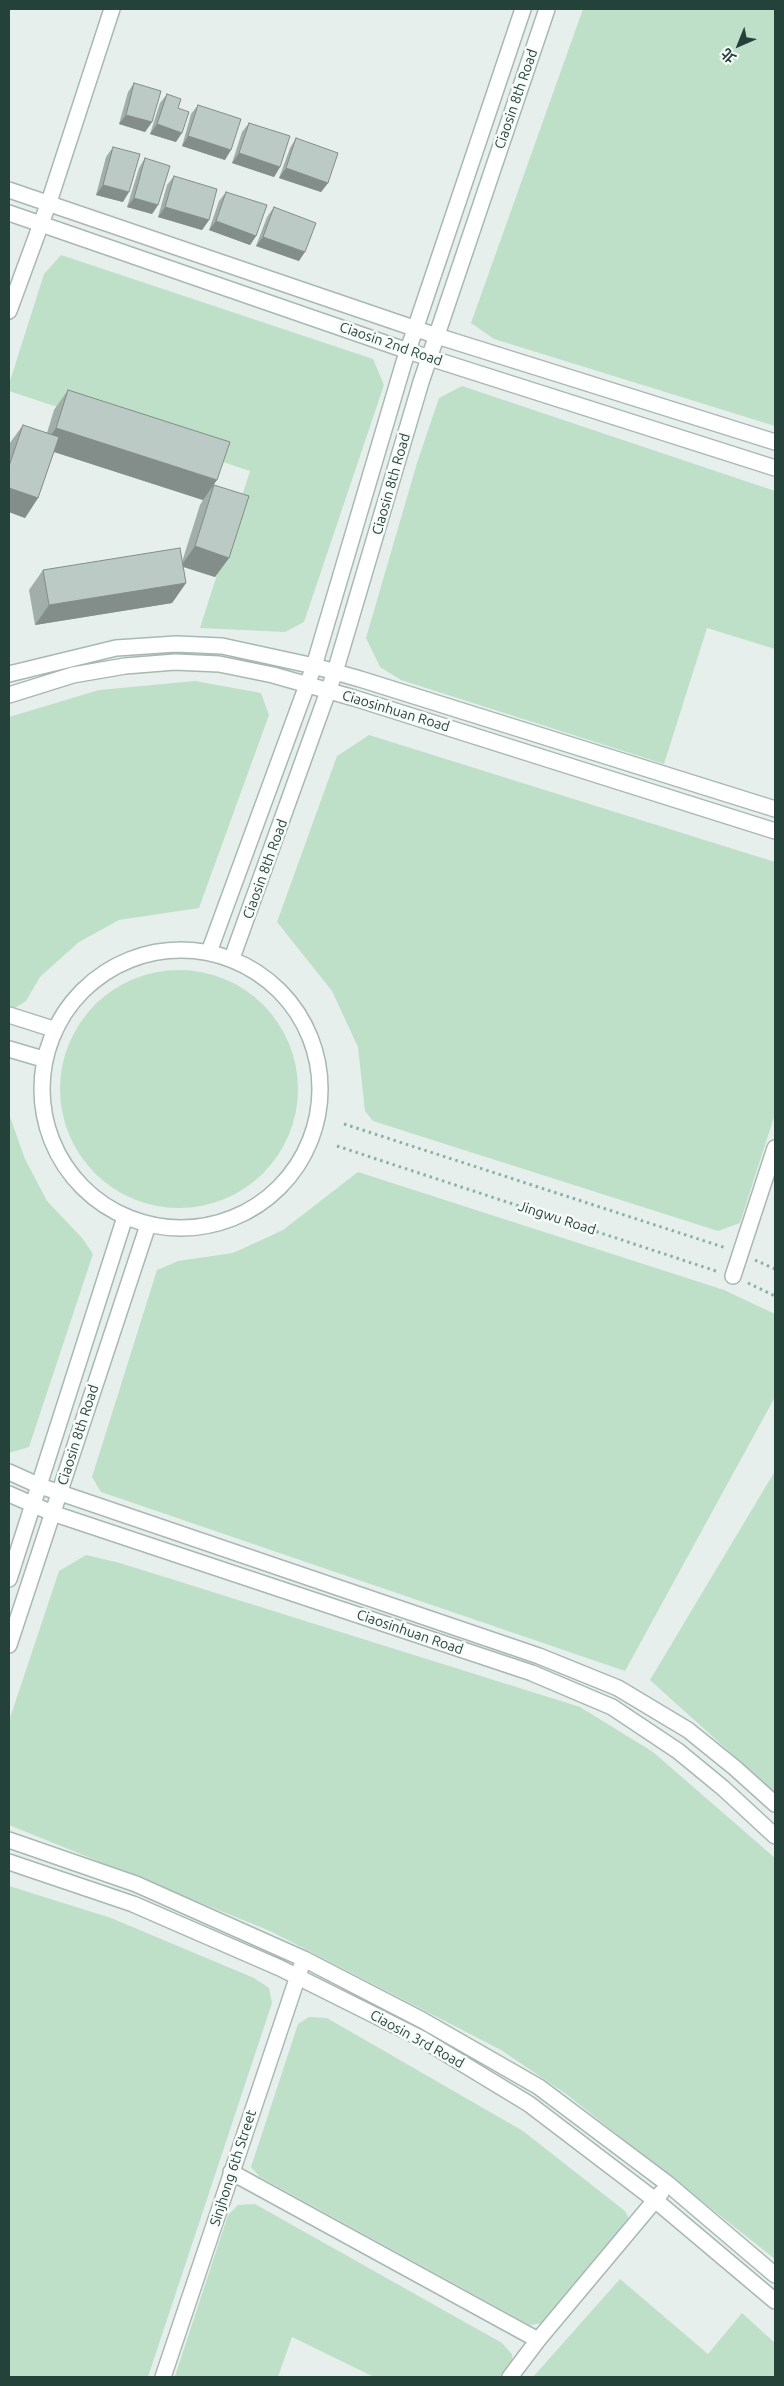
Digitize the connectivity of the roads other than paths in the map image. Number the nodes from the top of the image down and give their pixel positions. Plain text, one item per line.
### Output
1 (112, 9) edge
2 (523, 9) edge
3 (547, 9) edge
4 (9, 190) edge
5 (49, 202) junction
6 (9, 213) edge
7 (41, 223) junction
8 (9, 311) edge
9 (416, 329) junction
10 (436, 336) junction
11 (408, 351) junction
12 (429, 358) junction
13 (775, 442) edge
14 (775, 468) edge
15 (314, 666) junction
16 (10, 671) edge
17 (335, 672) junction
18 (308, 685) junction
19 (328, 690) junction
20 (13, 694) edge
21 (775, 809) edge
22 (775, 831) edge
23 (209, 952) junction
24 (232, 958) junction
25 (9, 1015) edge
26 (53, 1029) junction
27 (9, 1048) edge
28 (43, 1059) junction
29 (775, 1148) edge
30 (125, 1217) junction
31 (148, 1224) junction
32 (733, 1276) road end
33 (9, 1472) edge
34 (40, 1486) junction
35 (59, 1493) junction
36 (9, 1494) edge
37 (34, 1506) junction
38 (52, 1512) junction
39 (9, 1579) edge
40 (9, 1645) edge
41 (775, 1804) edge
42 (775, 1836) edge
43 (9, 1840) edge
44 (9, 1862) edge
45 (304, 1959) junction
46 (296, 1976) junction
47 (231, 2172) junction
48 (668, 2184) junction
49 (656, 2200) junction
50 (775, 2275) edge
51 (775, 2301) edge
52 (538, 2340) junction
53 (163, 2377) edge
54 (510, 2377) edge

1 - 5 street
2 - 9 street, Ciaosin 8th Road
3 - 10 street, Ciaosin 8th Road
4 - 5 street, Ciaosin 2nd Road
5 - 7 street
5 - 9 street, Ciaosin 2nd Road
6 - 7 street, Ciaosin 2nd Road
7 - 8 street
7 - 11 street, Ciaosin 2nd Road
9 - 10 street, Ciaosin 2nd Road
9 - 11 street, Ciaosin 8th Road
10 - 12 street, Ciaosin 8th Road
10 - 13 street, Ciaosin 2nd Road
11 - 12 street, Ciaosin 2nd Road
11 - 15 street, Ciaosin 8th Road
12 - 14 street, Ciaosin 2nd Road
12 - 17 street, Ciaosin 8th Road
15 - 16 street, Ciaosinhuan Road
15 - 17 street, Ciaosinhuan Road
15 - 18 street, Ciaosin 8th Road
16 - 20 street
17 - 19 street, Ciaosin 8th Road
17 - 21 street, Ciaosinhuan Road
18 - 19 street, Ciaosinhuan Road
18 - 20 street, Ciaosinhuan Road
18 - 23 street, Ciaosin 8th Road
19 - 22 street, Ciaosinhuan Road
19 - 24 street, Ciaosin 8th Road
23 - 24 street
23 - 26 street
24 - 31 street
25 - 26 street
26 - 28 street
27 - 28 street
28 - 30 street
29 - 32 street
30 - 31 street
30 - 34 street, Ciaosin 8th Road
31 - 35 street, Ciaosin 8th Road
33 - 34 street, Ciaosinhuan Road
34 - 35 street, Ciaosinhuan Road
34 - 37 street, Ciaosin 8th Road
35 - 38 street, Ciaosin 8th Road
35 - 41 street, Ciaosinhuan Road
36 - 37 street, Ciaosinhuan Road
37 - 38 street, Ciaosinhuan Road
37 - 39 street, Ciaosin 8th Road
38 - 40 street, Ciaosin 8th Road
38 - 42 street, Ciaosinhuan Road
43 - 45 street, Ciaosin 3rd Road
44 - 46 street, Ciaosin 3rd Road
45 - 46 street, Sinjhong 6th Street
45 - 48 street, Ciaosin 3rd Road
46 - 47 street, Sinjhong 6th Street
46 - 49 street, Ciaosin 3rd Road
47 - 52 street
47 - 53 street, Sinjhong 6th Street
48 - 49 street
48 - 50 street, Ciaosin 3rd Road
49 - 51 street, Ciaosin 3rd Road
49 - 52 street
52 - 54 street

